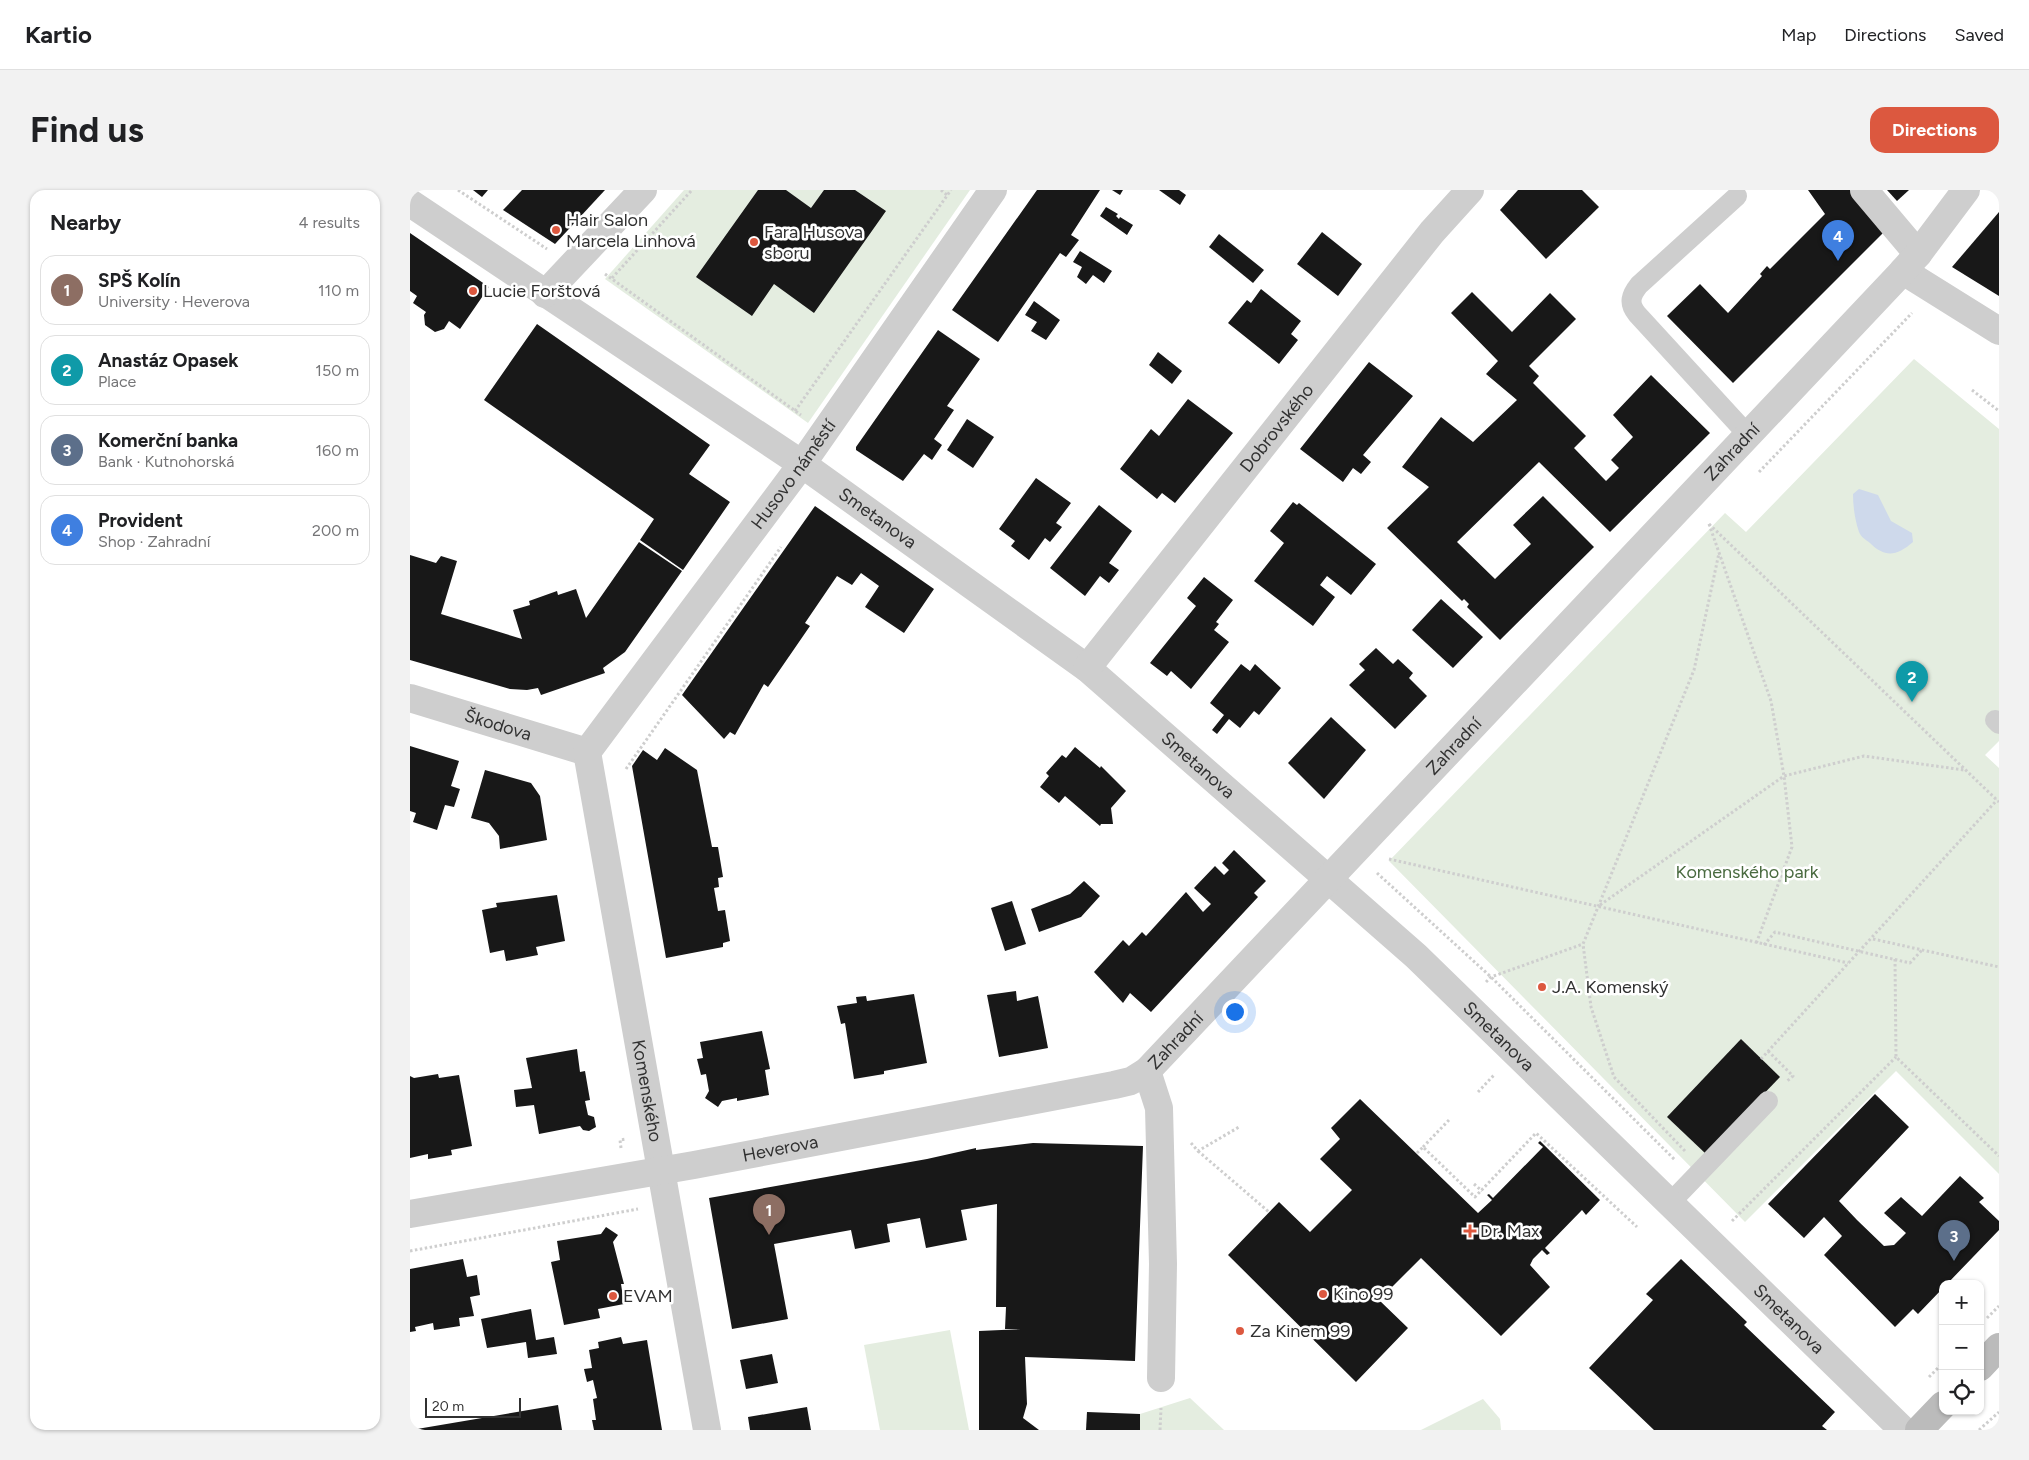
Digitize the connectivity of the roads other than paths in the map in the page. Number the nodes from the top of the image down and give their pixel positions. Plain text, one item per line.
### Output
1 (643, 190) edge
2 (993, 190) edge
3 (1470, 190) edge
4 (1864, 190) edge
5 (1966, 190) edge
6 (1737, 196) dead end
7 (410, 203) edge
8 (1910, 263) junction
9 (545, 294) junction
10 (1999, 331) edge
11 (1748, 435) junction
12 (802, 464) junction
13 (1088, 668) junction
14 (410, 698) edge
15 (587, 752) junction
16 (1328, 879) junction
17 (1147, 1071) junction
18 (1768, 1101) dead end
19 (661, 1170) junction
20 (1670, 1203) junction
21 (410, 1214) edge
22 (1999, 1347) edge
23 (1984, 1363) edge
24 (1161, 1378) dead end
25 (1939, 1410) edge
26 (707, 1430) edge
27 (1903, 1430) edge
28 (1919, 1430) edge

1 - 9 street
2 - 12 street, Husovo náměstí
3 - 13 street, Dobrovského
4 - 8 street
5 - 8 street, Zahradní
6 - 11 lane
7 - 9 street, Smetanova
8 - 10 street
8 - 11 street, Zahradní
9 - 12 street, Smetanova
11 - 16 street, Zahradní
12 - 13 street, Smetanova
12 - 15 street, Husovo náměstí
13 - 16 street, Smetanova
14 - 15 street, Škodova
15 - 19 street, Komenského
16 - 17 street, Zahradní
16 - 20 street, Smetanova
17 - 19 street, Heverova
17 - 24 street, Zahradní
18 - 20 lane
19 - 21 street, Heverova
19 - 26 street, Komenského
20 - 27 street, Smetanova
22 - 23 street
25 - 28 street

